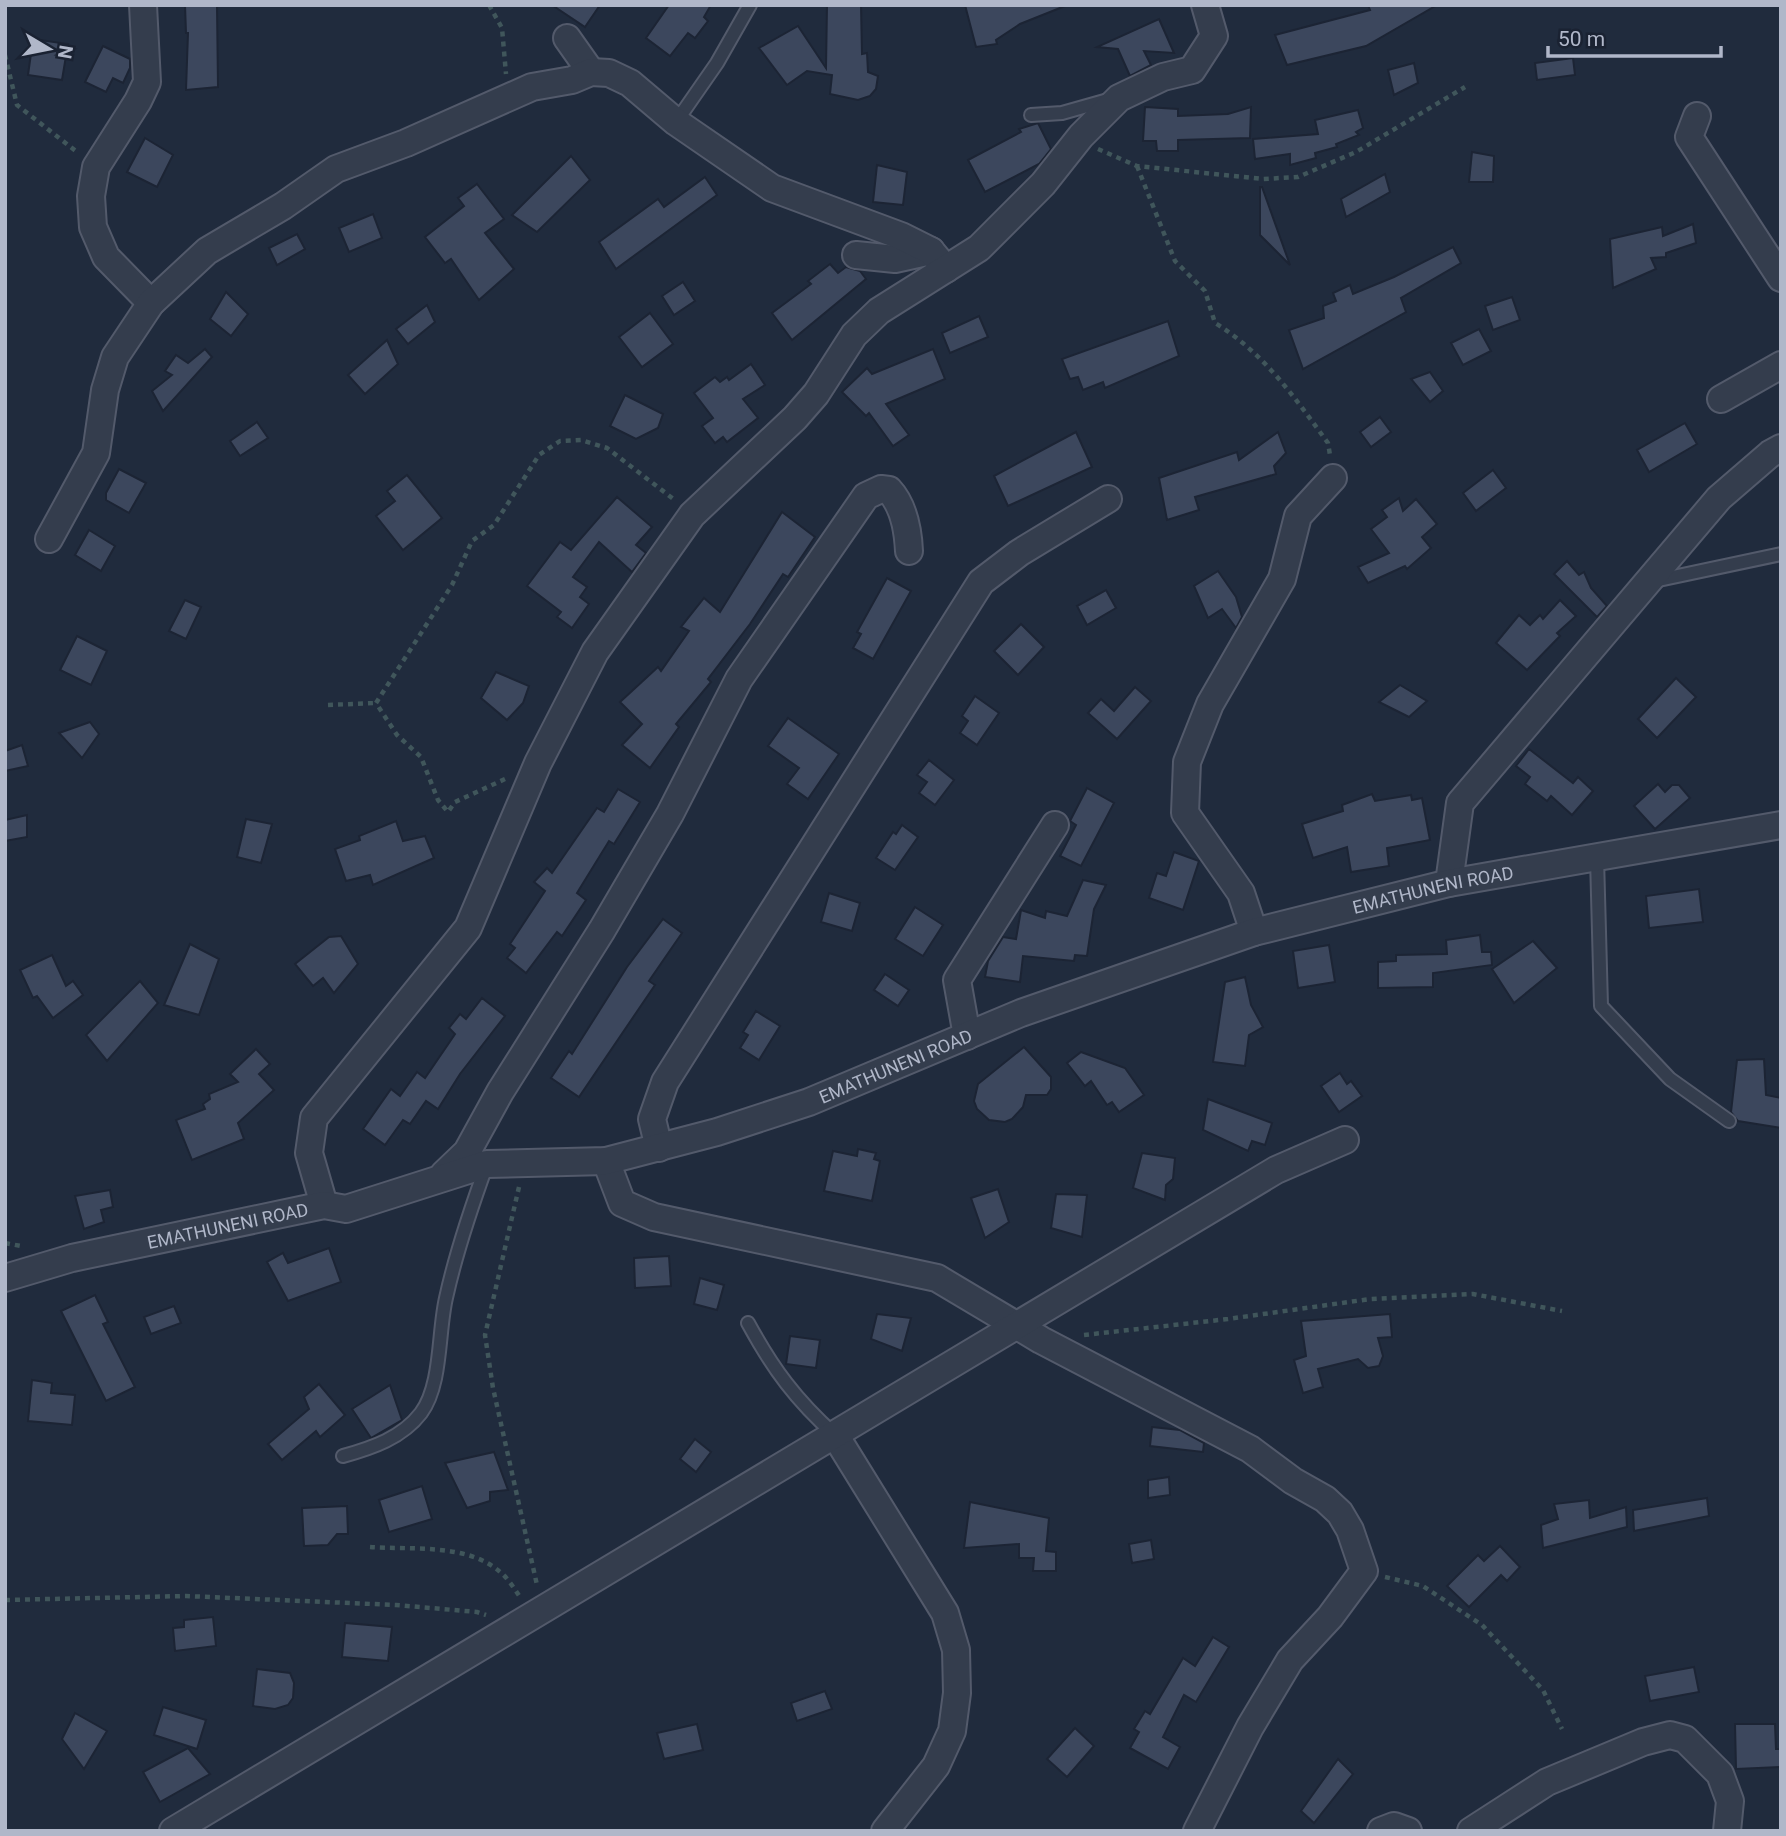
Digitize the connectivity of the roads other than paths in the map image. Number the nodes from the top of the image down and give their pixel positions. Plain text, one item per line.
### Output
1 (143, 5) edge
2 (750, 5) edge
3 (1205, 5) edge
4 (566, 38) dead end
5 (591, 72) junction
6 (1119, 98) junction
7 (1031, 115) dead end
8 (1697, 116) dead end
9 (676, 122) junction
10 (856, 255) dead end
11 (938, 260) junction
12 (1781, 278) edge
13 (151, 303) junction
14 (1781, 365) edge
15 (1721, 399) dead end
16 (1777, 448) edge
17 (1333, 478) road end
18 (1108, 499) dead end
19 (49, 539) dead end
20 (909, 551) dead end
21 (1781, 554) edge
22 (1648, 582) junction
23 (1055, 825) dead end
24 (1781, 825) edge
25 (1597, 858) junction
26 (1449, 883) junction
27 (1254, 932) junction
28 (967, 1036) junction
29 (1728, 1121) dead end
30 (1345, 1140) dead end
31 (659, 1148) junction
32 (606, 1161) junction
33 (487, 1164) junction
34 (441, 1178) junction
35 (324, 1205) junction
36 (5, 1278) edge
37 (748, 1323) dead end
38 (1014, 1325) junction
39 (835, 1435) junction
40 (343, 1456) dead end
41 (173, 1831) edge
42 (885, 1831) edge
43 (1197, 1831) edge
44 (1381, 1831) edge
45 (1408, 1831) edge
46 (1471, 1831) edge
47 (1727, 1831) edge

1 - 13 street
2 - 9 lane
3 - 6 street
4 - 5 street
5 - 9 street
5 - 13 street
6 - 7 lane
6 - 11 street
8 - 12 street
9 - 11 street
10 - 11 street
11 - 35 street
13 - 19 street
14 - 15 street
16 - 22 street
17 - 27 street
18 - 31 street
20 - 34 street
21 - 22 lane
22 - 26 street
23 - 28 street
24 - 25 street, EMATHUNENI ROAD
25 - 26 street, EMATHUNENI ROAD
25 - 29 lane
26 - 27 street, EMATHUNENI ROAD
27 - 28 street, EMATHUNENI ROAD
28 - 31 street, EMATHUNENI ROAD
30 - 38 street
31 - 32 street, EMATHUNENI ROAD
32 - 33 street, EMATHUNENI ROAD
32 - 38 street
33 - 34 street, EMATHUNENI ROAD
33 - 40 lane
34 - 35 street, EMATHUNENI ROAD
35 - 36 street, EMATHUNENI ROAD
37 - 39 lane
38 - 39 street
38 - 43 street
39 - 41 street
39 - 42 street
44 - 45 street
46 - 47 street

